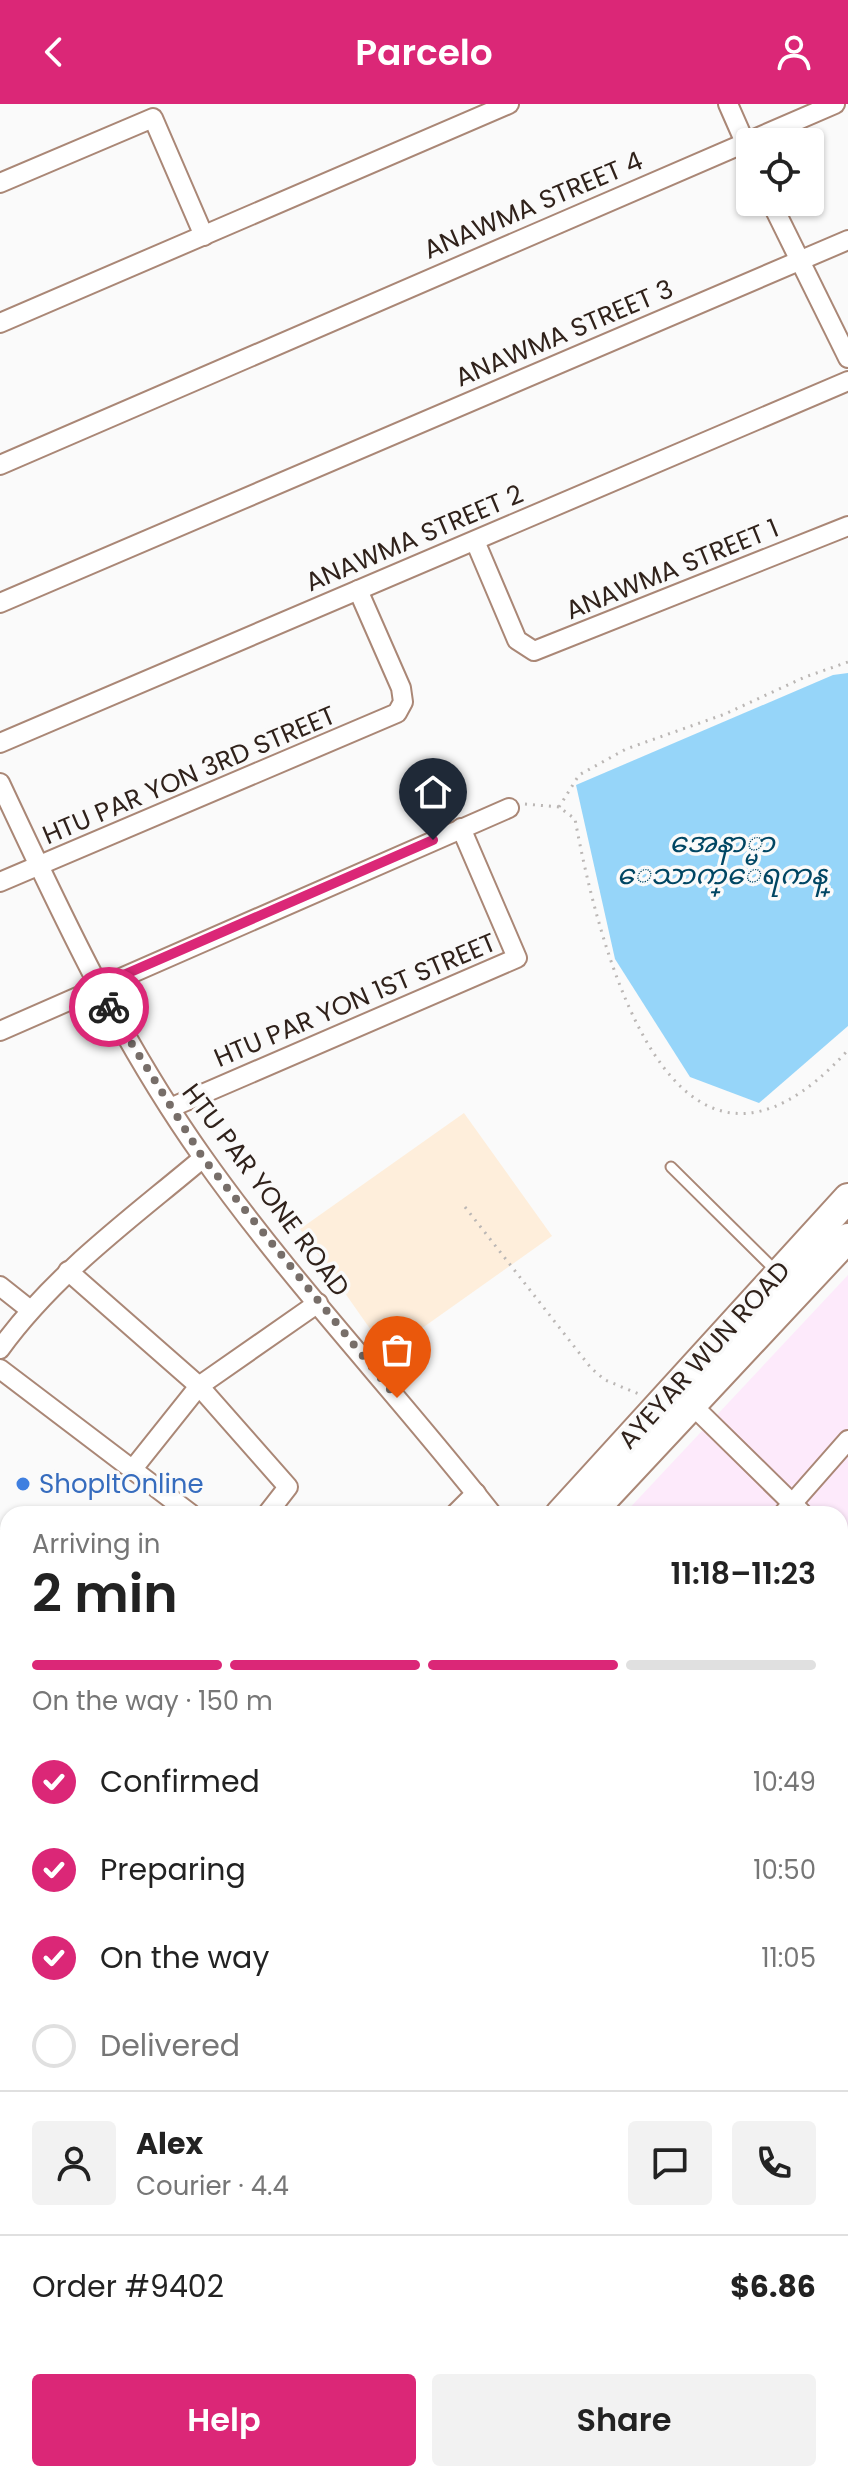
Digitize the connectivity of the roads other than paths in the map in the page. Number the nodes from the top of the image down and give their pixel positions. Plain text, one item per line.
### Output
1 (509, 104) edge
2 (728, 104) edge
3 (835, 104) edge
4 (738, 128) edge
5 (787, 128) edge
6 (736, 153) edge
7 (0, 183) edge
8 (777, 216) edge
9 (204, 236) junction
10 (848, 240) edge
11 (797, 260) junction
12 (0, 323) edge
13 (848, 358) edge
14 (848, 381) edge
15 (0, 465) edge
16 (848, 526) edge
17 (475, 541) junction
18 (358, 590) junction
19 (0, 603) edge
20 (0, 743) edge
21 (0, 783) edge
22 (509, 808) road end
23 (461, 828) junction
24 (39, 866) junction
25 (0, 882) edge
26 (96, 987) junction
27 (0, 1031) edge
28 (170, 1108) junction
29 (203, 1158) junction
30 (671, 1167) dead end
31 (848, 1198) edge
32 (848, 1238) edge
33 (68, 1271) junction
34 (777, 1272) junction
35 (0, 1286) edge
36 (318, 1303) junction
37 (29, 1309) junction
38 (0, 1349) edge
39 (0, 1369) edge
40 (199, 1386) junction
41 (675, 1399) junction
42 (848, 1440) edge
43 (132, 1470) junction
44 (476, 1493) junction
45 (180, 1506) edge
46 (273, 1506) edge
47 (463, 1506) edge
48 (486, 1506) edge
49 (568, 1506) edge
50 (596, 1506) edge
51 (787, 1506) edge
52 (796, 1506) edge

1 - 9 street
2 - 4 street
3 - 5 street, ANAWMA STREET 4
6 - 15 street, ANAWMA STREET 4
7 - 9 street
8 - 11 street
9 - 12 street
10 - 11 street, ANAWMA STREET 3
11 - 13 street
11 - 19 street, ANAWMA STREET 3
14 - 17 street, ANAWMA STREET 2
16 - 17 street, ANAWMA STREET 1
17 - 18 street, ANAWMA STREET 2
18 - 20 street, ANAWMA STREET 2
18 - 24 street, HTU PAR YON 3RD STREET
21 - 24 street, HTU PAR YONE ROAD
22 - 23 street
23 - 26 street
23 - 28 street, HTU PAR YON 1ST STREET
24 - 25 street, HTU PAR YON 3RD STREET
24 - 26 street, HTU PAR YONE ROAD
26 - 27 street
26 - 28 street, HTU PAR YONE ROAD
28 - 29 street, HTU PAR YONE ROAD
29 - 33 street
29 - 36 street, HTU PAR YONE ROAD
30 - 34 lane
31 - 34 main road, AYEYAR WUN ROAD
32 - 41 main road, AYEYAR WUN ROAD
33 - 37 street
33 - 40 street
34 - 41 main road, AYEYAR WUN ROAD
35 - 37 street
36 - 40 street
36 - 44 street, HTU PAR YONE ROAD
37 - 38 street
39 - 43 street
40 - 43 street
40 - 46 street
41 - 49 main road, AYEYAR WUN ROAD
41 - 50 main road, AYEYAR WUN ROAD
41 - 51 street
42 - 52 street
43 - 45 street
44 - 47 street
44 - 48 street, HTU PAR YONE ROAD

